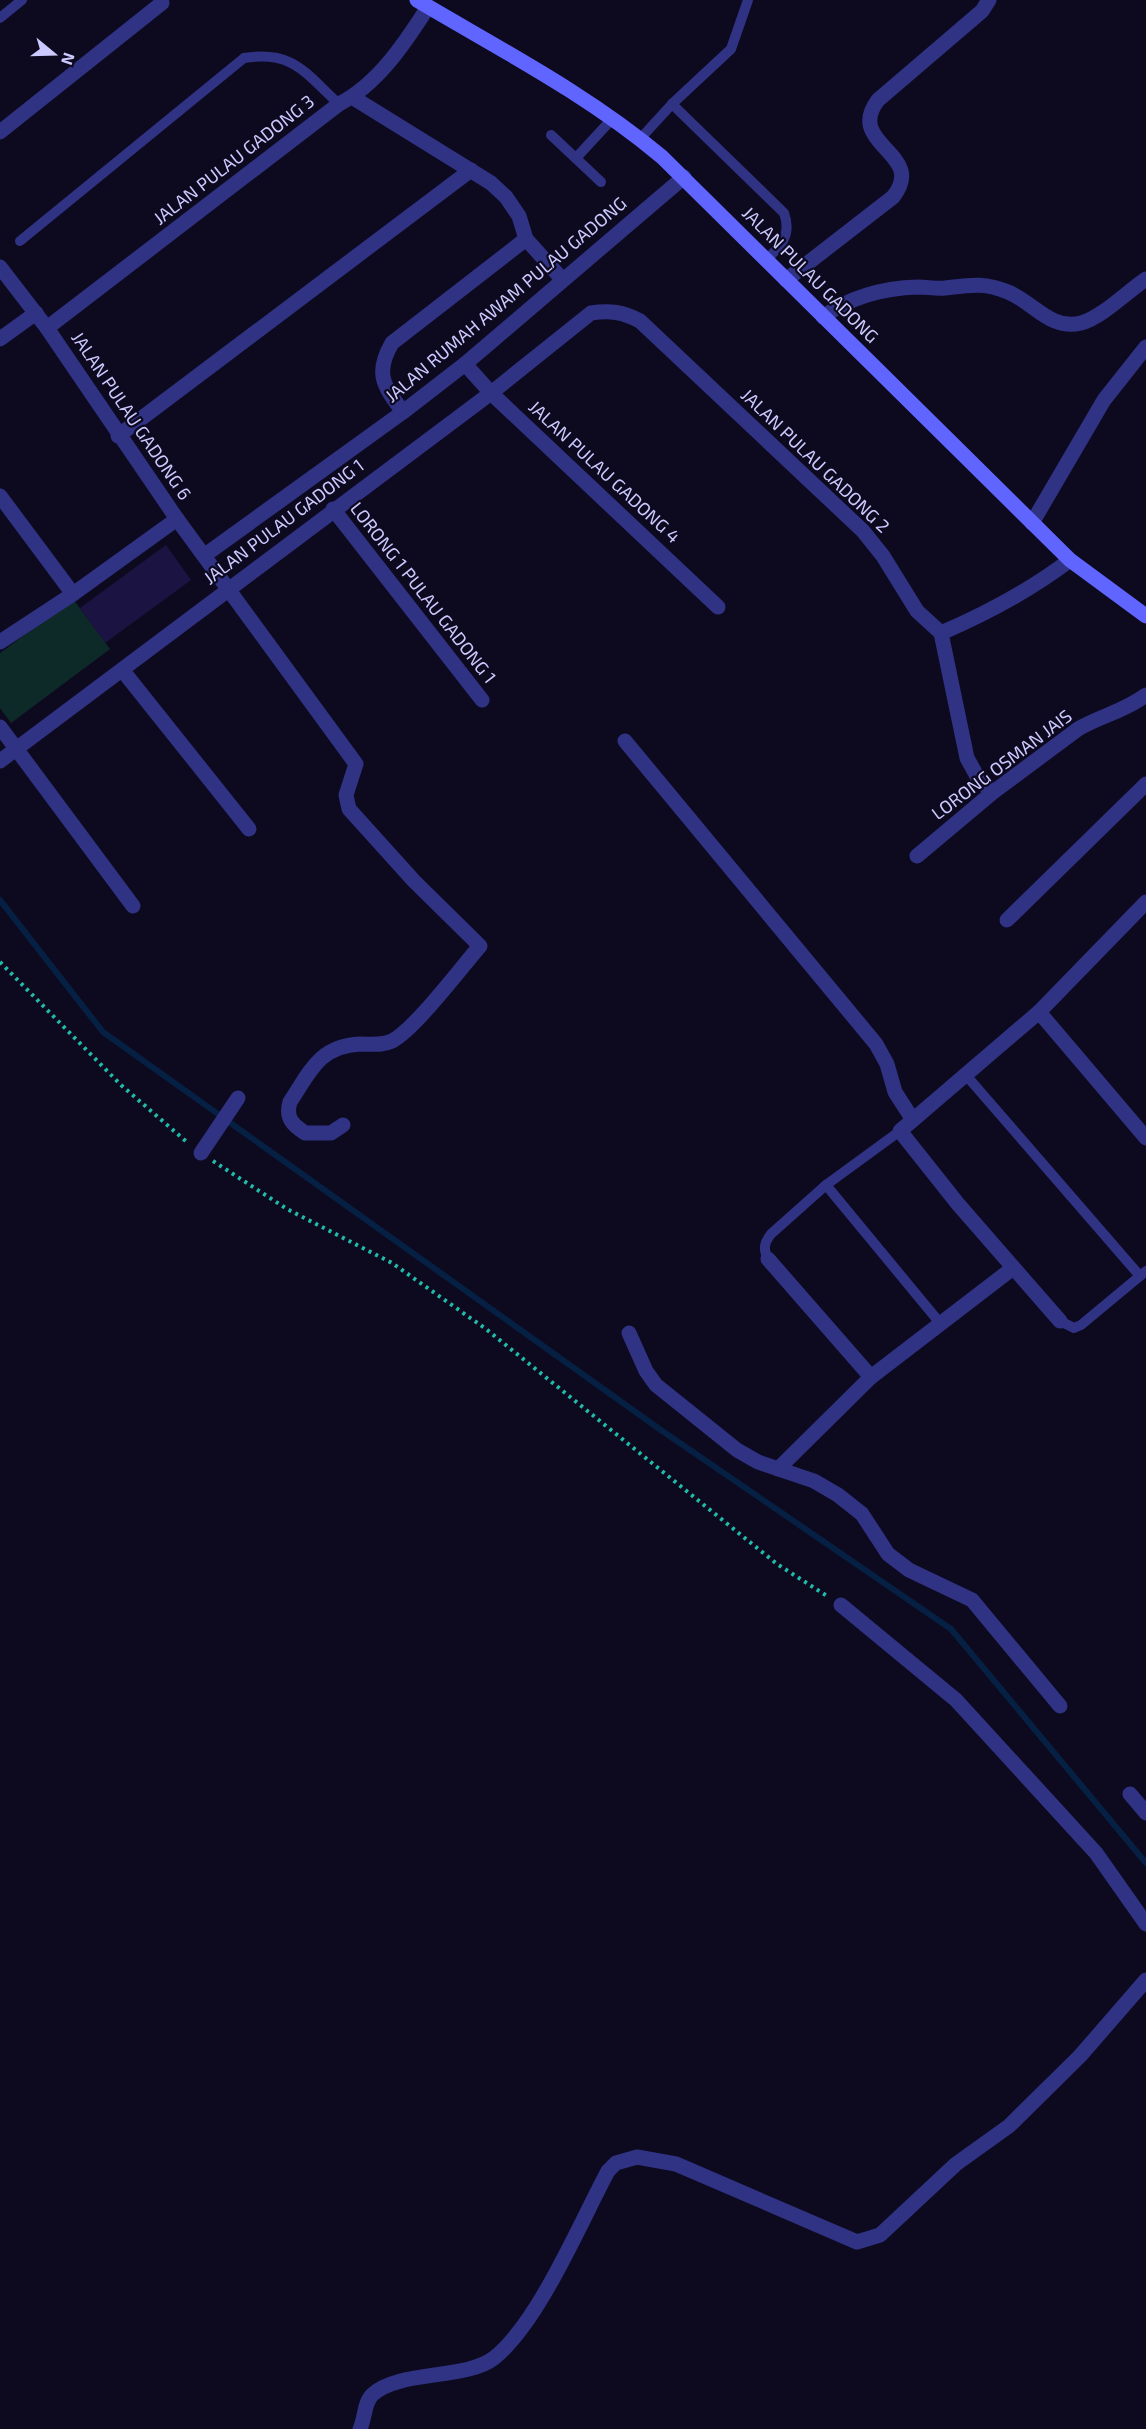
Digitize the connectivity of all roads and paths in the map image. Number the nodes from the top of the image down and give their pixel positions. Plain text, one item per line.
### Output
1 (22, 0) edge
2 (748, 0) edge
3 (989, 0) edge
4 (162, 3) dead end
5 (422, 3) edge
6 (0, 18) edge
7 (345, 101) junction
8 (672, 104) junction
9 (612, 119) junction
10 (0, 132) edge
11 (551, 135) dead end
12 (640, 139) junction
13 (576, 158) junction
14 (471, 170) junction
15 (684, 177) junction
16 (601, 182) dead end
17 (526, 239) junction
18 (21, 241) dead end
19 (766, 260) junction
20 (0, 267) edge
21 (562, 279) junction
22 (1146, 279) edge
23 (786, 280) junction
24 (36, 313) junction
25 (591, 313) joint
26 (823, 317) junction
27 (47, 328) junction
28 (0, 339) edge
29 (1146, 346) edge
30 (465, 364) junction
31 (491, 393) junction
32 (403, 412) junction
33 (118, 436) junction
34 (0, 496) edge
35 (333, 509) junction
36 (177, 519) junction
37 (1032, 523) junction
38 (205, 555) junction
39 (1070, 560) junction
40 (227, 589) junction
41 (73, 594) junction
42 (718, 607) dead end
43 (1146, 616) edge
44 (941, 633) junction
45 (0, 642) edge
46 (123, 671) junction
47 (1146, 695) edge
48 (482, 700) dead end
49 (0, 727) edge
50 (625, 741) dead end
51 (16, 750) junction
52 (0, 761) edge
53 (1146, 784) edge
54 (992, 793) junction
55 (249, 829) dead end
56 (917, 856) dead end
57 (1146, 902) edge
58 (133, 906) dead end
59 (1007, 920) dead end
60 (0, 962) edge
61 (1039, 1012) junction
62 (966, 1074) junction
63 (238, 1098) dead end
64 (913, 1120) junction
65 (344, 1125) dead end
66 (900, 1131) junction
67 (1146, 1138) edge
68 (203, 1150) junction
69 (826, 1185) junction
70 (768, 1259) joint
71 (1012, 1268) junction
72 (1143, 1274) edge
73 (1060, 1321) joint
74 (940, 1323) junction
75 (629, 1333) dead end
76 (871, 1377) junction
77 (778, 1469) junction
78 (841, 1605) joint
79 (1060, 1706) dead end
80 (1130, 1794) dead end
81 (1146, 1813) edge
82 (1146, 1924) edge
83 (1146, 1980) edge
84 (360, 2429) edge

1 - 6 lane
2 - 8 lane
3 - 23 street
4 - 10 street
5 - 7 street, JALAN PULAU GADONG 3
5 - 9 main road, JALAN PULAU GADONG
7 - 14 street
7 - 18 lane
7 - 27 street, JALAN PULAU GADONG 3
8 - 12 lane
8 - 19 lane
9 - 12 main road, JALAN PULAU GADONG
9 - 13 lane
11 - 13 lane
12 - 15 main road, JALAN PULAU GADONG
13 - 16 lane
14 - 17 street
14 - 33 street
15 - 19 main road, JALAN PULAU GADONG
15 - 21 street, JALAN RUMAH AWAM PULAU GADONG
17 - 21 street
17 - 32 street
19 - 23 main road, JALAN PULAU GADONG
20 - 24 street, JALAN PULAU GADONG 6
21 - 30 street, JALAN RUMAH AWAM PULAU GADONG
22 - 26 street
23 - 26 main road, JALAN PULAU GADONG
24 - 27 street, JALAN PULAU GADONG 6
24 - 28 street
25 - 31 street, JALAN PULAU GADONG 1
25 - 44 street, JALAN PULAU GADONG 2
26 - 37 main road, JALAN PULAU GADONG
27 - 33 street, JALAN PULAU GADONG 6
29 - 37 street
30 - 31 street, JALAN PULAU GADONG 4
30 - 32 street, JALAN RUMAH AWAM PULAU GADONG
31 - 35 street, JALAN PULAU GADONG 1
31 - 42 street, JALAN PULAU GADONG 4
32 - 38 street, JALAN RUMAH AWAM PULAU GADONG
33 - 36 street, JALAN PULAU GADONG 6
34 - 41 street
35 - 40 street, JALAN PULAU GADONG 1
35 - 48 street, LORONG 1 PULAU GADONG 1
36 - 38 street, JALAN PULAU GADONG 6
36 - 41 street
37 - 39 main road, JALAN PULAU GADONG
38 - 40 street, JALAN PULAU GADONG 6
39 - 43 main road, JALAN PULAU GADONG
39 - 44 street
40 - 46 street, JALAN PULAU GADONG 1
40 - 65 street, JALAN PULAU GADONG 6
41 - 45 street
44 - 54 street
46 - 51 street, JALAN PULAU GADONG 1
46 - 55 street
47 - 54 street, LORONG OSMAN JAIS
49 - 51 street
50 - 64 street
51 - 52 street, JALAN PULAU GADONG 1
51 - 58 street
53 - 59 street
54 - 56 street, LORONG OSMAN JAIS
57 - 61 street
60 - 68 path
61 - 62 street
61 - 67 street
62 - 64 street
62 - 72 lane
63 - 68 street
64 - 66 street
66 - 69 lane
66 - 71 street
68 - 78 path
69 - 70 lane
69 - 74 lane
70 - 76 street
71 - 73 street
71 - 74 street
72 - 73 lane
74 - 76 street
75 - 77 street
76 - 77 street
77 - 79 street
78 - 82 street
80 - 81 street
83 - 84 street

